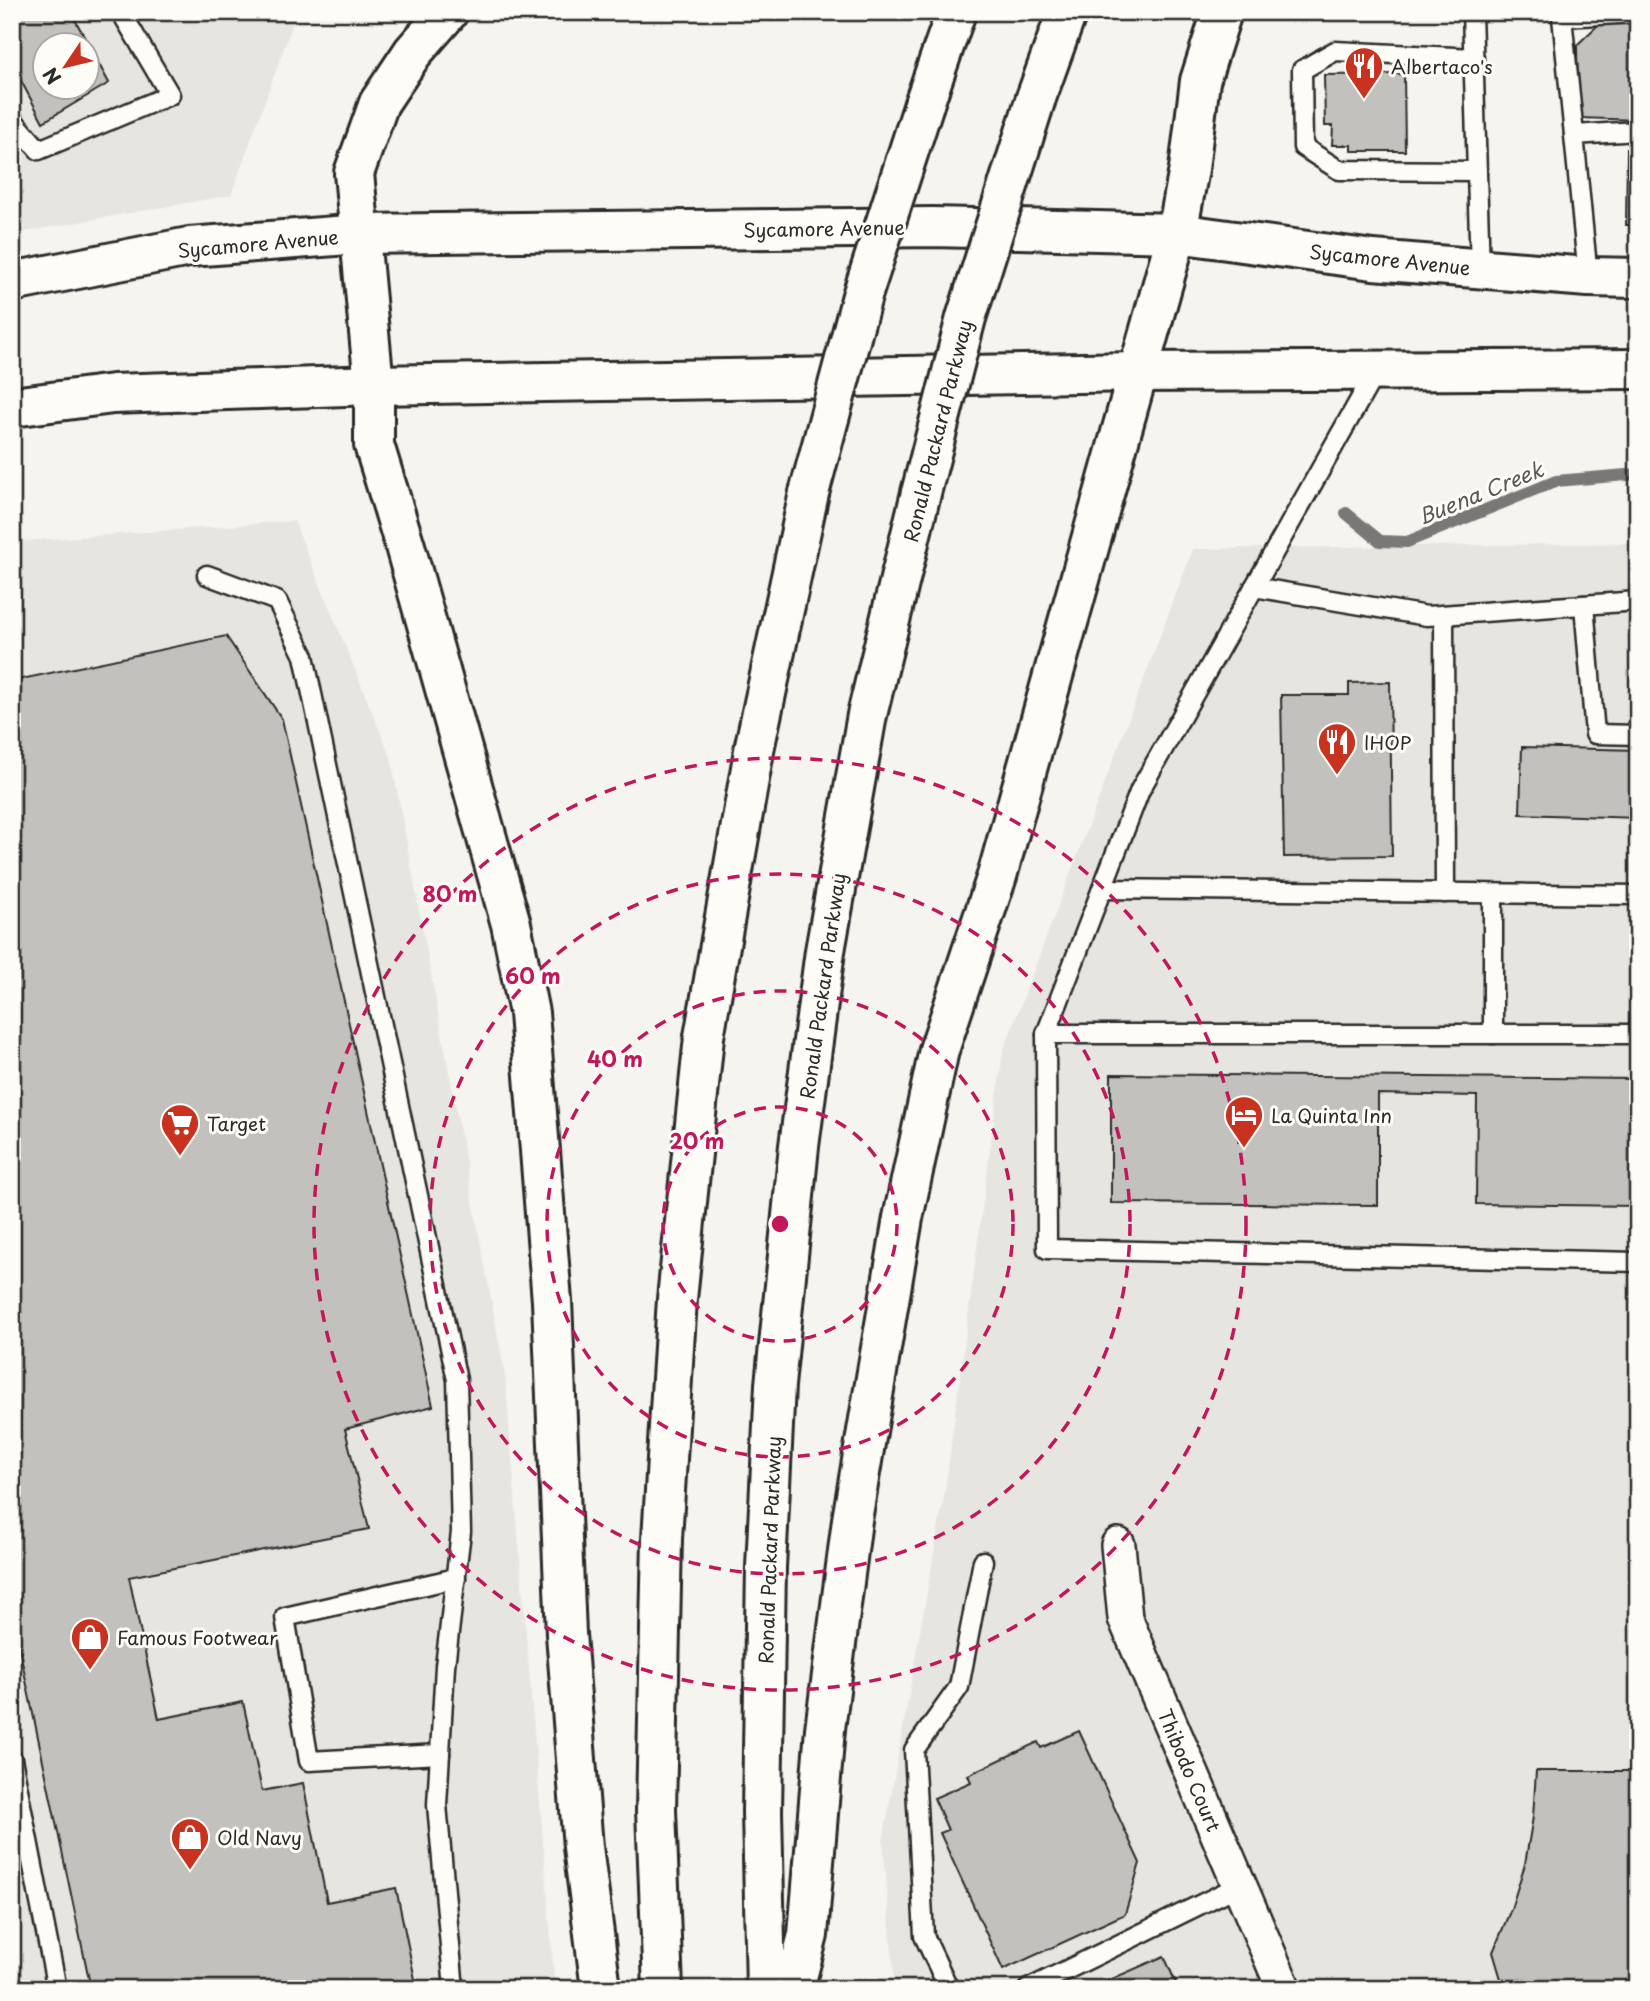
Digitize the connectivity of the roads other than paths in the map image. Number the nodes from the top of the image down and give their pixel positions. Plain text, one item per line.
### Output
1 (121, 12) edge
2 (448, 12) edge
3 (956, 12) edge
4 (1067, 12) edge
5 (1222, 12) edge
6 (1472, 12) edge
7 (1638, 13) edge
8 (1474, 58) junction
9 (12, 119) edge
10 (1638, 131) edge
11 (1574, 135) junction
12 (1477, 171) junction
13 (1177, 233) junction
14 (362, 234) junction
15 (1480, 269) junction
16 (1588, 277) junction
17 (1638, 278) edge
18 (12, 282) edge
19 (1638, 369) edge
20 (1376, 371) junction
21 (1139, 372) junction
22 (374, 385) junction
23 (12, 407) edge
24 (207, 575) dead end
25 (1254, 587) junction
26 (1638, 601) edge
27 (1584, 605) junction
28 (1444, 615) junction
29 (1638, 735) edge
30 (1102, 889) junction
31 (1445, 893) junction
32 (1493, 894) junction
33 (1638, 895) edge
34 (1046, 1034) junction
35 (1493, 1034) junction
36 (1638, 1034) edge
37 (1638, 1262) edge
38 (1118, 1545) dead end
39 (983, 1561) dead end
40 (456, 1578) junction
41 (440, 1754) junction
42 (13, 1758) edge
43 (1240, 1885) junction
44 (57, 1989) edge
45 (454, 1989) edge
46 (601, 1989) edge
47 (663, 1989) edge
48 (766, 1989) edge
49 (794, 1989) edge
50 (949, 1989) edge
51 (1028, 1989) edge
52 (1284, 1989) edge

1 - 9 lane
2 - 14 main road
3 - 47 main road, bridge
4 - 48 main road, Ronald Packard Parkway, bridge
5 - 13 main road
6 - 8 lane
7 - 11 lane
8 - 12 lane
8 - 12 lane
10 - 11 lane
11 - 16 lane
12 - 15 lane
13 - 14 main road, Sycamore Avenue
13 - 15 main road, Sycamore Avenue
13 - 21 main road
14 - 18 main road, Sycamore Avenue
14 - 22 main road
15 - 16 main road, Sycamore Avenue
16 - 17 main road, Sycamore Avenue
19 - 20 main road
20 - 21 main road
20 - 25 lane
21 - 22 main road
21 - 49 main road
22 - 23 main road
22 - 46 main road
24 - 40 lane
25 - 28 lane
25 - 30 lane
26 - 27 lane
27 - 28 lane
27 - 29 lane
28 - 31 lane
30 - 31 lane
30 - 34 lane
31 - 32 lane
32 - 33 lane
32 - 35 lane
34 - 35 lane
34 - 37 lane
35 - 36 lane
38 - 43 street, Thibodo Court
39 - 50 lane
40 - 41 lane
40 - 41 lane
41 - 45 lane
42 - 44 lane
43 - 51 lane
43 - 52 street, Thibodo Court

